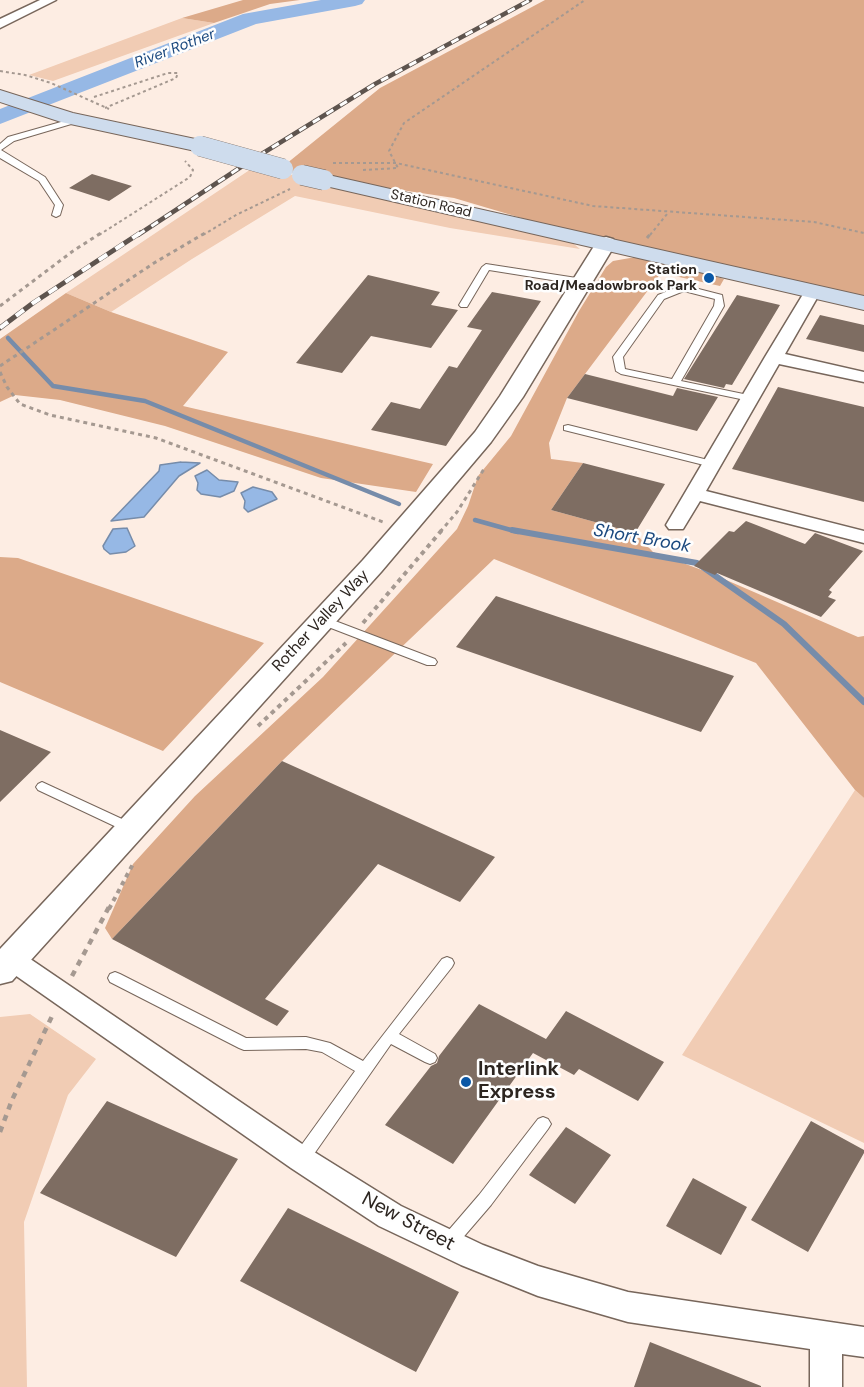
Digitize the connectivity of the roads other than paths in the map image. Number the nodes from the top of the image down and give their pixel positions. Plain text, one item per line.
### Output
1 (50, 0) edge
2 (0, 24) edge
3 (5, 98) edge
4 (75, 120) junction
5 (0, 150) edge
6 (56, 215) dead end
7 (606, 243) junction
8 (583, 282) junction
9 (813, 291) junction
10 (864, 303) edge
11 (464, 305) dead end
12 (774, 357) junction
13 (864, 377) edge
14 (675, 382) junction
15 (750, 398) junction
16 (568, 428) dead end
17 (712, 464) junction
18 (694, 494) junction
19 (676, 525) dead end
20 (864, 537) edge
21 (322, 620) junction
22 (431, 662) dead end
23 (42, 787) dead end
24 (130, 828) junction
25 (447, 963) dead end
26 (6, 965) edge
27 (115, 978) dead end
28 (389, 1036) junction
29 (430, 1058) dead end
30 (365, 1068) junction
31 (543, 1124) dead end
32 (301, 1159) junction
33 (448, 1244) junction
34 (826, 1337) junction
35 (864, 1342) edge
36 (826, 1387) edge

1 - 2 street
3 - 4 main road, Station Road
4 - 5 lane
4 - 7 main road, Station Road, bridge
5 - 6 lane
7 - 8 street, Rother Valley Way
7 - 9 main road, Station Road
8 - 11 lane
8 - 21 street, Rother Valley Way
9 - 10 main road, Station Road
9 - 12 street
12 - 13 street
12 - 15 street
14 - 14 lane
14 - 15 lane
15 - 17 street
16 - 17 lane
17 - 18 street
18 - 19 street
18 - 20 street
21 - 22 lane
21 - 24 street, Rother Valley Way
23 - 24 lane
24 - 26 street, Rother Valley Way
25 - 28 lane
26 - 32 street, New Street
27 - 30 lane
28 - 29 lane
28 - 30 lane
30 - 32 lane
31 - 33 lane
32 - 33 street, New Street
33 - 34 street, New Street
34 - 35 street, New Street
34 - 36 street

